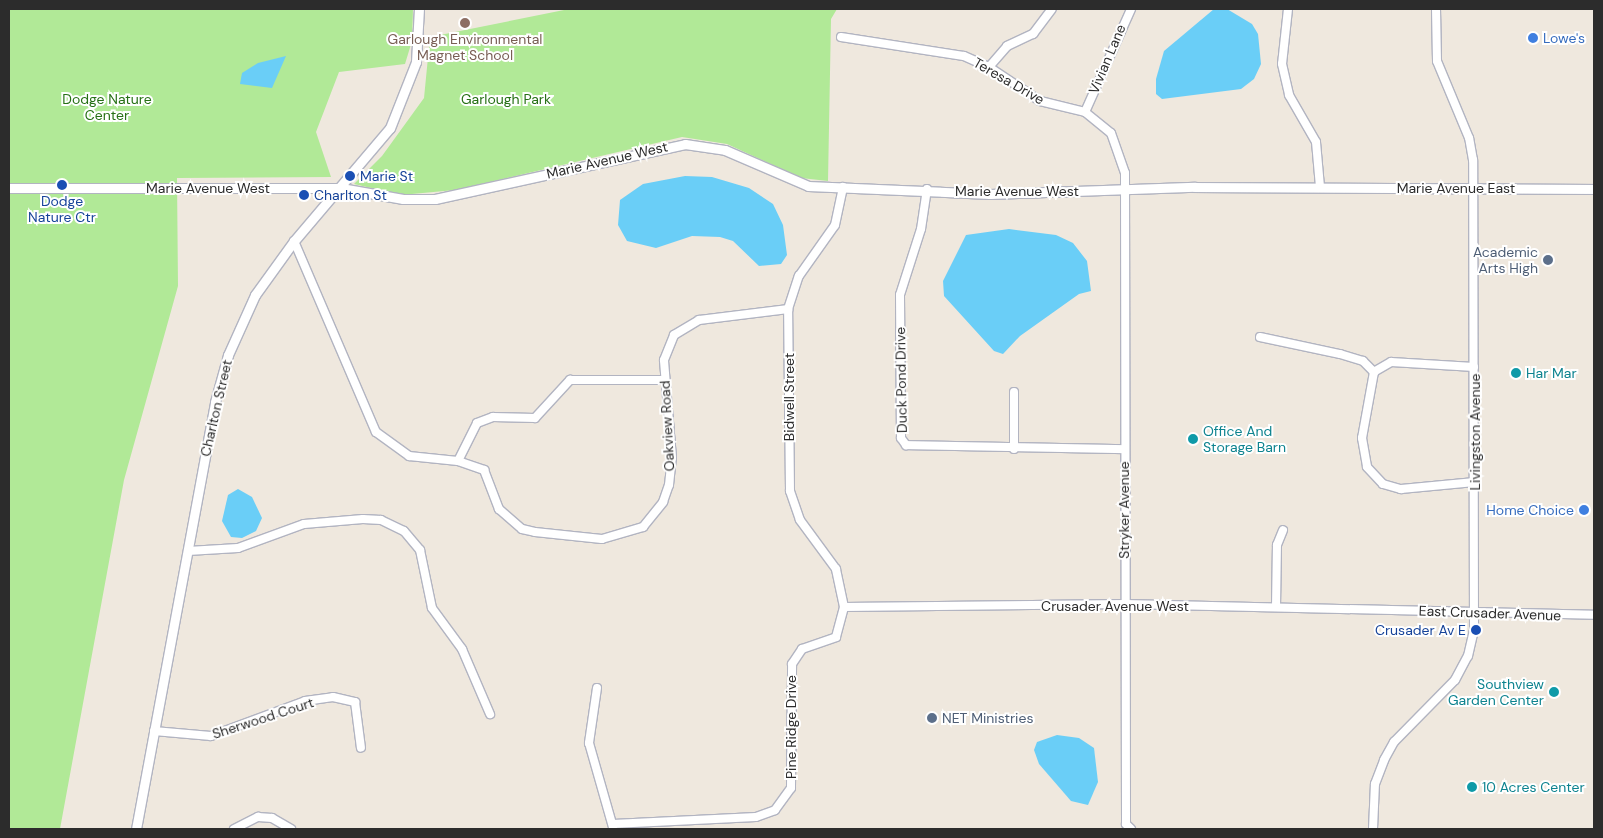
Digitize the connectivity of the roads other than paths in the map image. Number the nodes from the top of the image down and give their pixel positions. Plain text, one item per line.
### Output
1 (419, 9) edge
2 (1052, 9) edge
3 (1131, 9) edge
4 (1288, 9) edge
5 (1436, 9) edge
6 (841, 37) dead end
7 (989, 67) junction
8 (1085, 112) junction
9 (843, 187) junction
10 (1320, 187) junction
11 (9, 188) edge
12 (341, 188) junction
13 (926, 188) junction
14 (1474, 188) junction
15 (1594, 189) edge
16 (1122, 190) junction
17 (294, 241) junction
18 (788, 310) junction
19 (1260, 337) dead end
20 (1474, 367) junction
21 (1374, 372) junction
22 (666, 380) junction
23 (1014, 392) dead end
24 (1014, 449) junction
25 (1124, 449) junction
26 (458, 461) junction
27 (1475, 482) junction
28 (1283, 530) dead end
29 (188, 550) junction
30 (1125, 604) junction
31 (844, 607) junction
32 (1276, 607) junction
33 (1386, 609) joint
34 (1474, 615) junction
35 (1594, 615) edge
36 (597, 688) dead end
37 (490, 714) dead end
38 (154, 731) junction
39 (361, 748) dead end
40 (775, 810) junction
41 (780, 818) dead end
42 (613, 827) edge
43 (136, 829) edge
44 (234, 829) edge
45 (291, 829) edge
46 (1130, 829) edge
47 (1372, 829) edge

1 - 12 street, Charlton Street
2 - 7 street
3 - 8 street, Vivian Lane
4 - 10 street
5 - 14 street, Livingston Avenue
6 - 7 street, Teresa Drive
7 - 8 street, Teresa Drive
8 - 16 street, Teresa Drive
9 - 12 street, Marie Avenue West
9 - 13 street, Marie Avenue West
9 - 18 street, Bidwell Street
10 - 14 street, Marie Avenue East
10 - 16 street, Marie Avenue West
11 - 12 street, Marie Avenue West
12 - 17 street, Charlton Street
13 - 16 street, Marie Avenue West
13 - 24 street, Duck Pond Drive
14 - 15 street, Marie Avenue East
14 - 20 street, Livingston Avenue
16 - 25 street, Stryker Avenue
17 - 26 street, Oakview Road
17 - 29 street, Charlton Street
18 - 22 street, Oakview Road
18 - 31 street, Bidwell Street
19 - 21 street
20 - 21 street
20 - 27 street, Livingston Avenue
21 - 27 street
22 - 26 street
22 - 26 street, Oakview Road
23 - 24 street
24 - 25 street, Duck Pond Drive
25 - 30 street, Stryker Avenue
27 - 34 street, Livingston Avenue
28 - 32 street
29 - 37 street
29 - 38 street, Charlton Street
30 - 31 street, Crusader Avenue West
30 - 32 street, Crusader Avenue West
30 - 46 street, Stryker Avenue
31 - 40 street, Pine Ridge Drive
32 - 33 street, Crusader Avenue West
33 - 34 street, East Crusader Avenue
34 - 35 street, East Crusader Avenue
34 - 47 street, Livingston Avenue
36 - 42 street
38 - 39 street, Sherwood Court
38 - 43 street, Charlton Street
40 - 41 street
40 - 42 street
44 - 45 street

